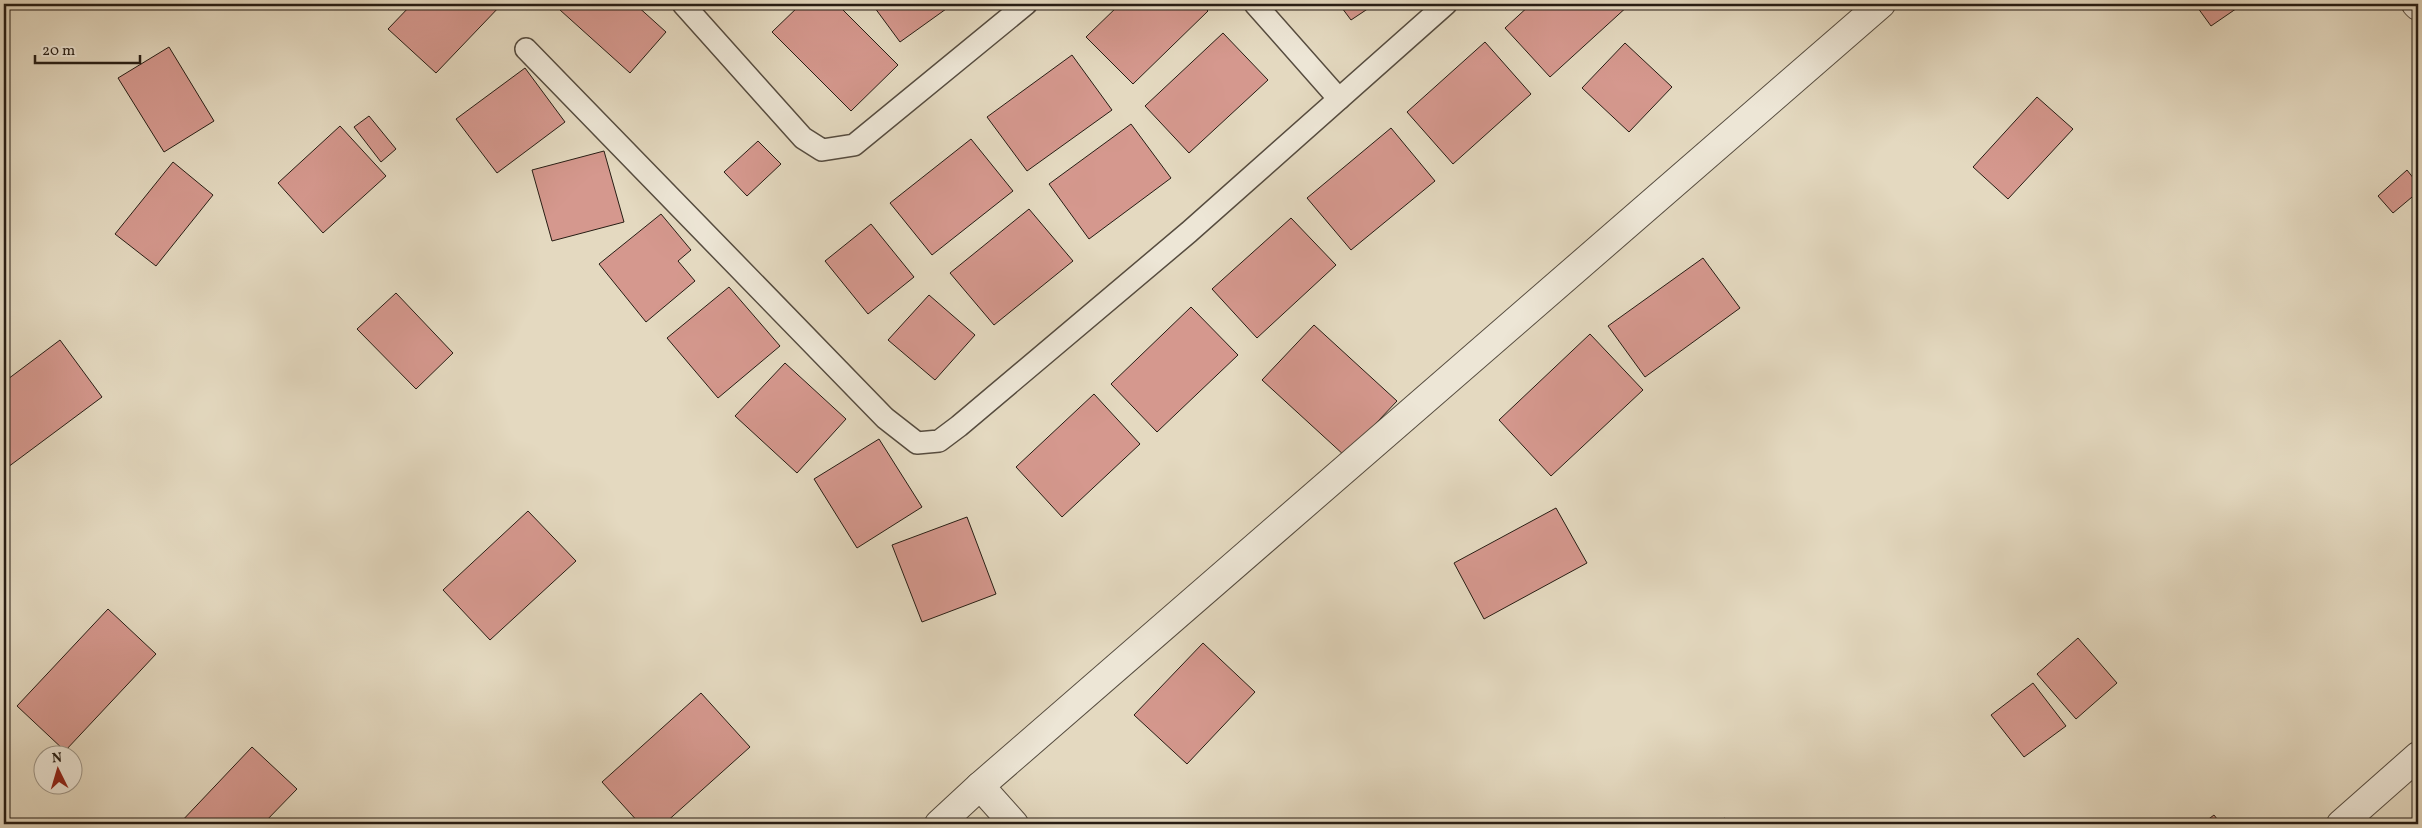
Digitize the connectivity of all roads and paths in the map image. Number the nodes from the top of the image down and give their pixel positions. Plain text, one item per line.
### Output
1 (683, 4) edge
2 (1026, 4) edge
3 (1255, 4) edge
4 (1446, 4) edge
5 (1881, 4) edge
6 (526, 48) dead end
7 (1339, 99) junction
8 (2418, 756) edge
9 (980, 786) junction
10 (939, 824) edge
11 (1014, 824) edge
12 (2341, 824) edge

1 - 2 lane
3 - 7 lane
4 - 7 lane
5 - 9 street
6 - 7 lane
8 - 12 street
9 - 10 street
9 - 11 street

